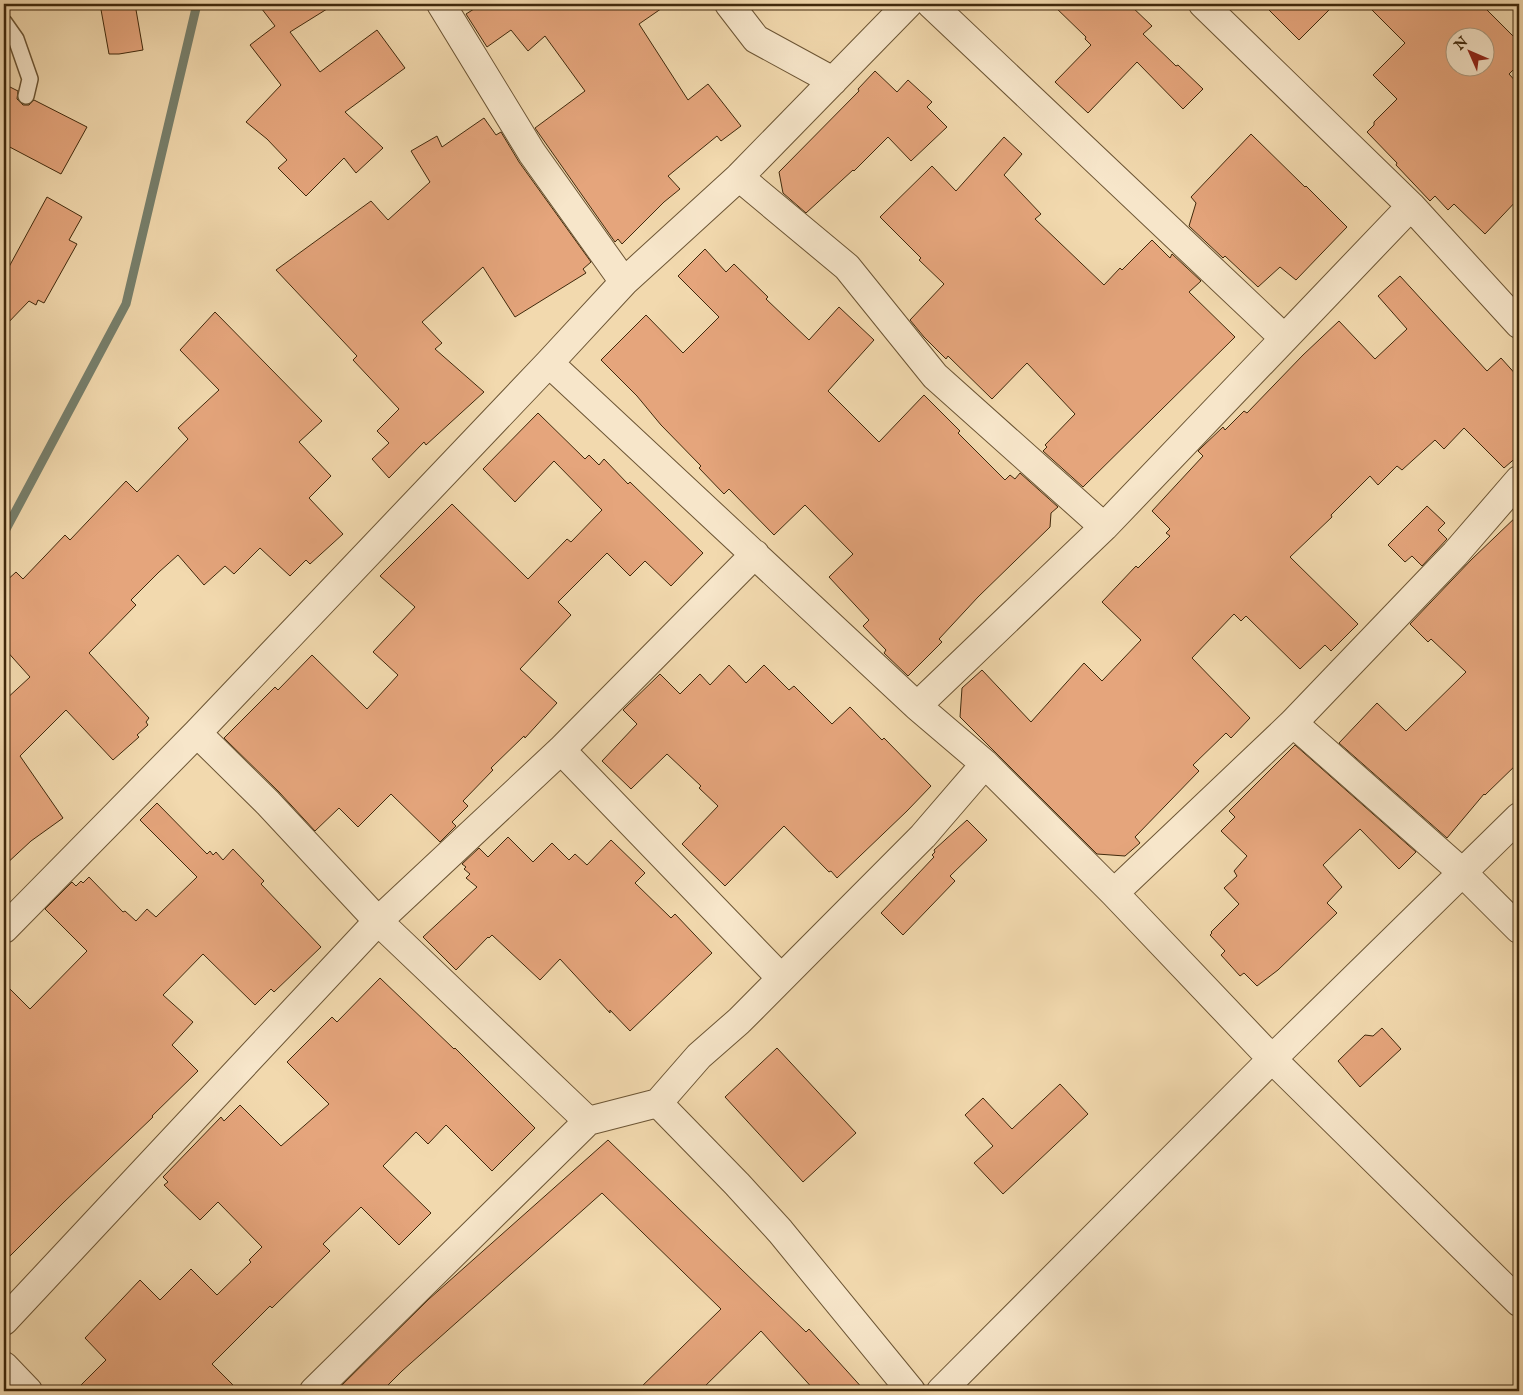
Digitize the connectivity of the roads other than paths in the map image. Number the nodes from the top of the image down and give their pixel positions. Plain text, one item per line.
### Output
1 (441, 4) edge
2 (729, 4) edge
3 (908, 4) edge
4 (930, 4) edge
5 (1203, 4) edge
6 (4, 22) edge
7 (833, 81) junction
8 (26, 96) dead end
9 (739, 177) junction
10 (1411, 206) junction
11 (624, 282) junction
12 (1519, 324) edge
13 (1284, 338) junction
14 (549, 363) junction
15 (1519, 480) edge
16 (1104, 527) junction
17 (755, 554) junction
18 (917, 706) junction
19 (1293, 723) junction
20 (197, 733) junction
21 (561, 750) junction
22 (985, 764) junction
23 (1519, 817) edge
24 (1464, 873) junction
25 (1114, 893) junction
26 (378, 922) junction
27 (4, 929) edge
28 (1519, 930) edge
29 (781, 978) junction
30 (1272, 1059) junction
31 (658, 1103) junction
32 (588, 1121) junction
33 (1519, 1302) edge
34 (4, 1320) edge
35 (4, 1366) edge
36 (28, 1391) edge
37 (314, 1391) edge
38 (911, 1391) edge
39 (941, 1391) edge

1 - 11 street
2 - 7 street
3 - 7 street
4 - 13 street
5 - 10 street
6 - 8 lane
7 - 9 street
9 - 11 street
9 - 16 street
10 - 12 street
10 - 13 street
11 - 14 street
13 - 16 street
14 - 17 street
14 - 20 street
15 - 19 street
16 - 18 street
17 - 18 street
17 - 21 street
18 - 22 street
19 - 24 street
19 - 25 street
20 - 26 street
20 - 27 street
21 - 26 street
21 - 29 street
22 - 25 street
22 - 29 street
23 - 24 street
24 - 28 street
24 - 30 street
25 - 30 street
26 - 32 street
26 - 34 street
29 - 31 street
30 - 33 street
30 - 39 street
31 - 32 street
31 - 38 street
32 - 37 street
35 - 36 street

